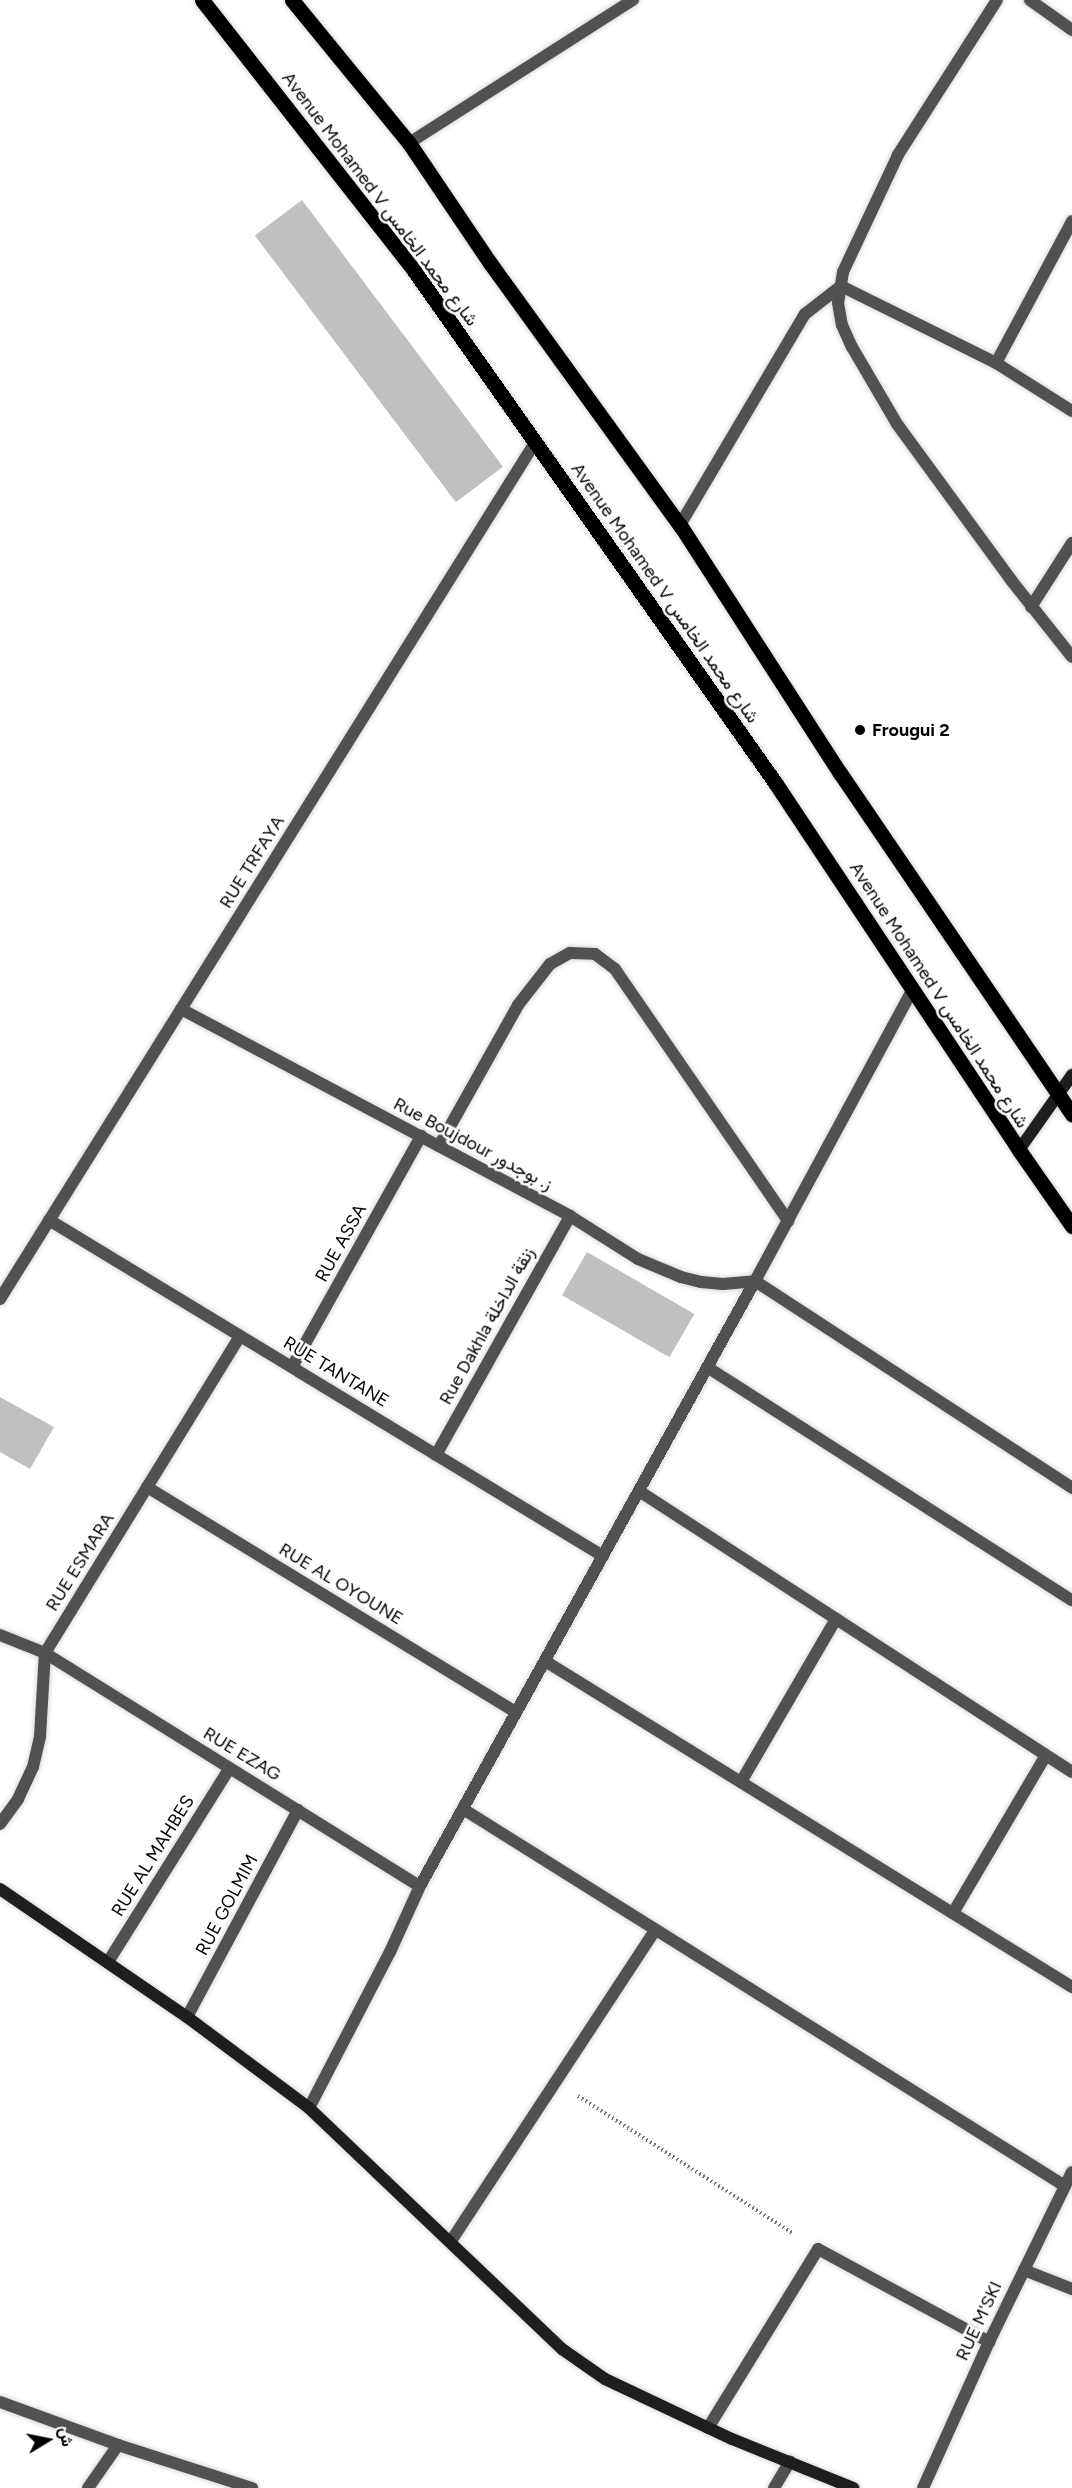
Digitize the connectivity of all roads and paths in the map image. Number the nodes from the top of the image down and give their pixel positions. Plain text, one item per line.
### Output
1 (202, 0) edge
2 (292, 0) edge
3 (633, 0) edge
4 (997, 0) edge
5 (1030, 0) edge
6 (1072, 30) edge
7 (409, 143) junction
8 (1072, 221) edge
9 (841, 286) junction
10 (996, 363) junction
11 (1072, 411) edge
12 (534, 444) junction
13 (680, 525) junction
14 (1072, 543) edge
15 (1031, 607) junction
16 (1072, 657) edge
17 (913, 988) junction
18 (181, 1009) junction
19 (1072, 1075) edge
20 (1059, 1095) junction
21 (1072, 1115) edge
22 (421, 1136) junction
23 (439, 1146) junction
24 (1019, 1150) junction
25 (570, 1216) junction
26 (49, 1220) junction
27 (788, 1221) junction
28 (1072, 1226) edge
29 (756, 1281) junction
30 (0, 1299) edge
31 (240, 1336) junction
32 (291, 1367) junction
33 (707, 1367) junction
34 (436, 1455) junction
35 (147, 1487) junction
36 (1072, 1488) edge
37 (639, 1491) junction
38 (603, 1556) junction
39 (1072, 1600) edge
40 (836, 1619) junction
41 (0, 1635) edge
42 (45, 1653) junction
43 (545, 1661) junction
44 (516, 1712) junction
45 (1046, 1755) junction
46 (229, 1768) junction
47 (1072, 1772) edge
48 (741, 1782) junction
49 (463, 1809) junction
50 (298, 1810) junction
51 (0, 1824) edge
52 (420, 1886) junction
53 (0, 1889) edge
54 (953, 1913) junction
55 (655, 1930) junction
56 (108, 1962) junction
57 (1072, 1987) edge
58 (187, 2017) junction
59 (556, 2081) junction
60 (309, 2108) junction
61 (1072, 2172) edge
62 (1065, 2186) junction
63 (451, 2241) junction
64 (818, 2249) junction
65 (1024, 2270) junction
66 (1072, 2289) edge
67 (988, 2342) junction
68 (0, 2402) edge
69 (708, 2428) junction
70 (118, 2445) junction
71 (790, 2461) junction
72 (88, 2488) edge
73 (252, 2488) edge
74 (774, 2488) edge
75 (853, 2488) edge
76 (923, 2488) edge

1 - 12 main road, Avenue Mohamed V شارع محمد الخامس
2 - 7 main road
3 - 7 street
4 - 9 street
5 - 6 street
7 - 13 main road
8 - 10 street
9 - 10 street
9 - 13 street
9 - 15 street
10 - 11 street
12 - 17 main road, Avenue Mohamed V شارع محمد الخامس
12 - 18 street, RUE TRFAYA
13 - 20 main road
14 - 15 street
15 - 16 street
17 - 24 main road, Avenue Mohamed V شارع محمد الخامس
17 - 27 street
18 - 22 street, Rue Boujdour ز. بوجدور
18 - 26 street, RUE TRFAYA
19 - 20 street
20 - 21 main road
20 - 24 street
22 - 23 street, Rue Boujdour ز. بوجدور
22 - 32 street, RUE ASSA
23 - 25 street, Rue Boujdour ز. بوجدور
23 - 27 street
24 - 28 main road, Avenue Mohamed V شارع محمد الخامس
25 - 29 street, Rue Boujdour ز. بوجدور
25 - 34 street, Rue Dakhla زنقة الداخلة
26 - 30 street, RUE TRFAYA
26 - 31 street, RUE TANTANE
27 - 29 street
29 - 33 street
29 - 36 street
31 - 32 street, RUE TANTANE
31 - 35 street, RUE ESMARA
32 - 34 street, RUE TANTANE
33 - 37 street
33 - 39 street
34 - 38 street, RUE TANTANE
35 - 42 street, RUE ESMARA
35 - 44 street, RUE AL OYOUNE
37 - 38 street
37 - 40 street
38 - 43 street
40 - 45 street
40 - 48 street
41 - 42 street, RUE EZAG
42 - 46 street, RUE EZAG
42 - 51 street, RUE ESMARA
43 - 44 street
43 - 48 street
44 - 49 street
45 - 47 street
45 - 54 street
46 - 50 street, RUE EZAG
46 - 56 street, RUE AL MAHBES
48 - 54 street
49 - 52 street
49 - 55 street
50 - 52 street, RUE EZAG
50 - 58 street, RUE GOLMIM
52 - 60 street
53 - 56 street
54 - 57 street
55 - 59 street
55 - 62 street
56 - 58 street
58 - 60 street
59 - 63 street
59 - 64 path
60 - 63 street
61 - 62 street, RUE M'SKI
62 - 65 street, RUE M'SKI
63 - 69 street
64 - 67 street
64 - 69 street
65 - 66 street
65 - 67 street, RUE M'SKI
67 - 76 street, RUE M'SKI
68 - 70 street
69 - 71 street
70 - 72 street
70 - 73 street
71 - 74 street
71 - 75 street

